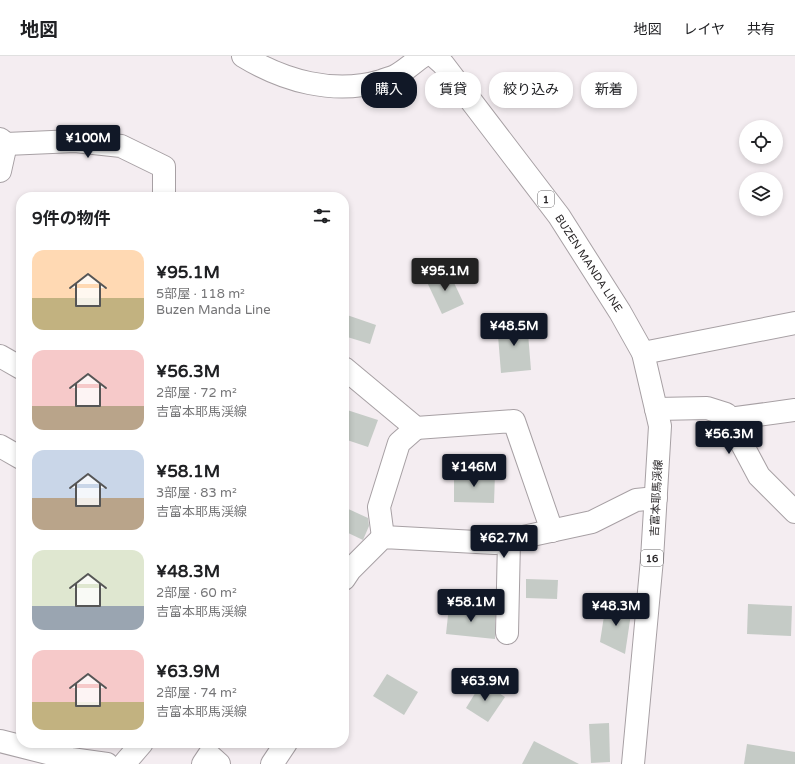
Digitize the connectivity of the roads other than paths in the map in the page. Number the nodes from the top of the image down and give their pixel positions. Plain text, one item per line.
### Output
1 (243, 56) edge
2 (422, 56) edge
3 (434, 56) edge
4 (3, 141) edge
5 (0, 171) edge
6 (164, 192) edge
7 (795, 323) edge
8 (643, 353) junction
9 (0, 356) edge
10 (16, 365) edge
11 (349, 372) edge
12 (656, 409) junction
13 (795, 410) edge
14 (729, 419) junction
15 (416, 428) junction
16 (0, 446) edge
17 (16, 455) edge
18 (656, 498) junction
19 (795, 512) edge
20 (552, 531) junction
21 (383, 537) junction
22 (509, 540) junction
23 (349, 572) edge
24 (507, 633) dead end
25 (0, 741) edge
26 (16, 746) edge
27 (24, 748) edge
28 (138, 748) edge
29 (283, 748) edge
30 (71, 762) edge
31 (106, 764) edge
32 (124, 764) edge
33 (203, 764) edge
34 (219, 764) edge
35 (272, 764) edge
36 (633, 764) edge

1 - 2 street
3 - 8 street, BUZEN MANDA LINE / 1
4 - 5 street
4 - 6 street
7 - 8 street
8 - 12 street, 吉富本耶馬渓線 / 16
9 - 10 street
11 - 15 street
12 - 14 street
12 - 18 street, 吉富本耶馬渓線 / 16
13 - 14 street
14 - 19 street
15 - 20 street
15 - 21 street
16 - 17 street
18 - 20 street
18 - 36 street, 吉富本耶馬渓線 / 16
20 - 22 street
21 - 22 street
21 - 23 street
22 - 24 street
25 - 26 street
27 - 30 street
28 - 32 street
29 - 35 street
30 - 31 street
33 - 34 street

